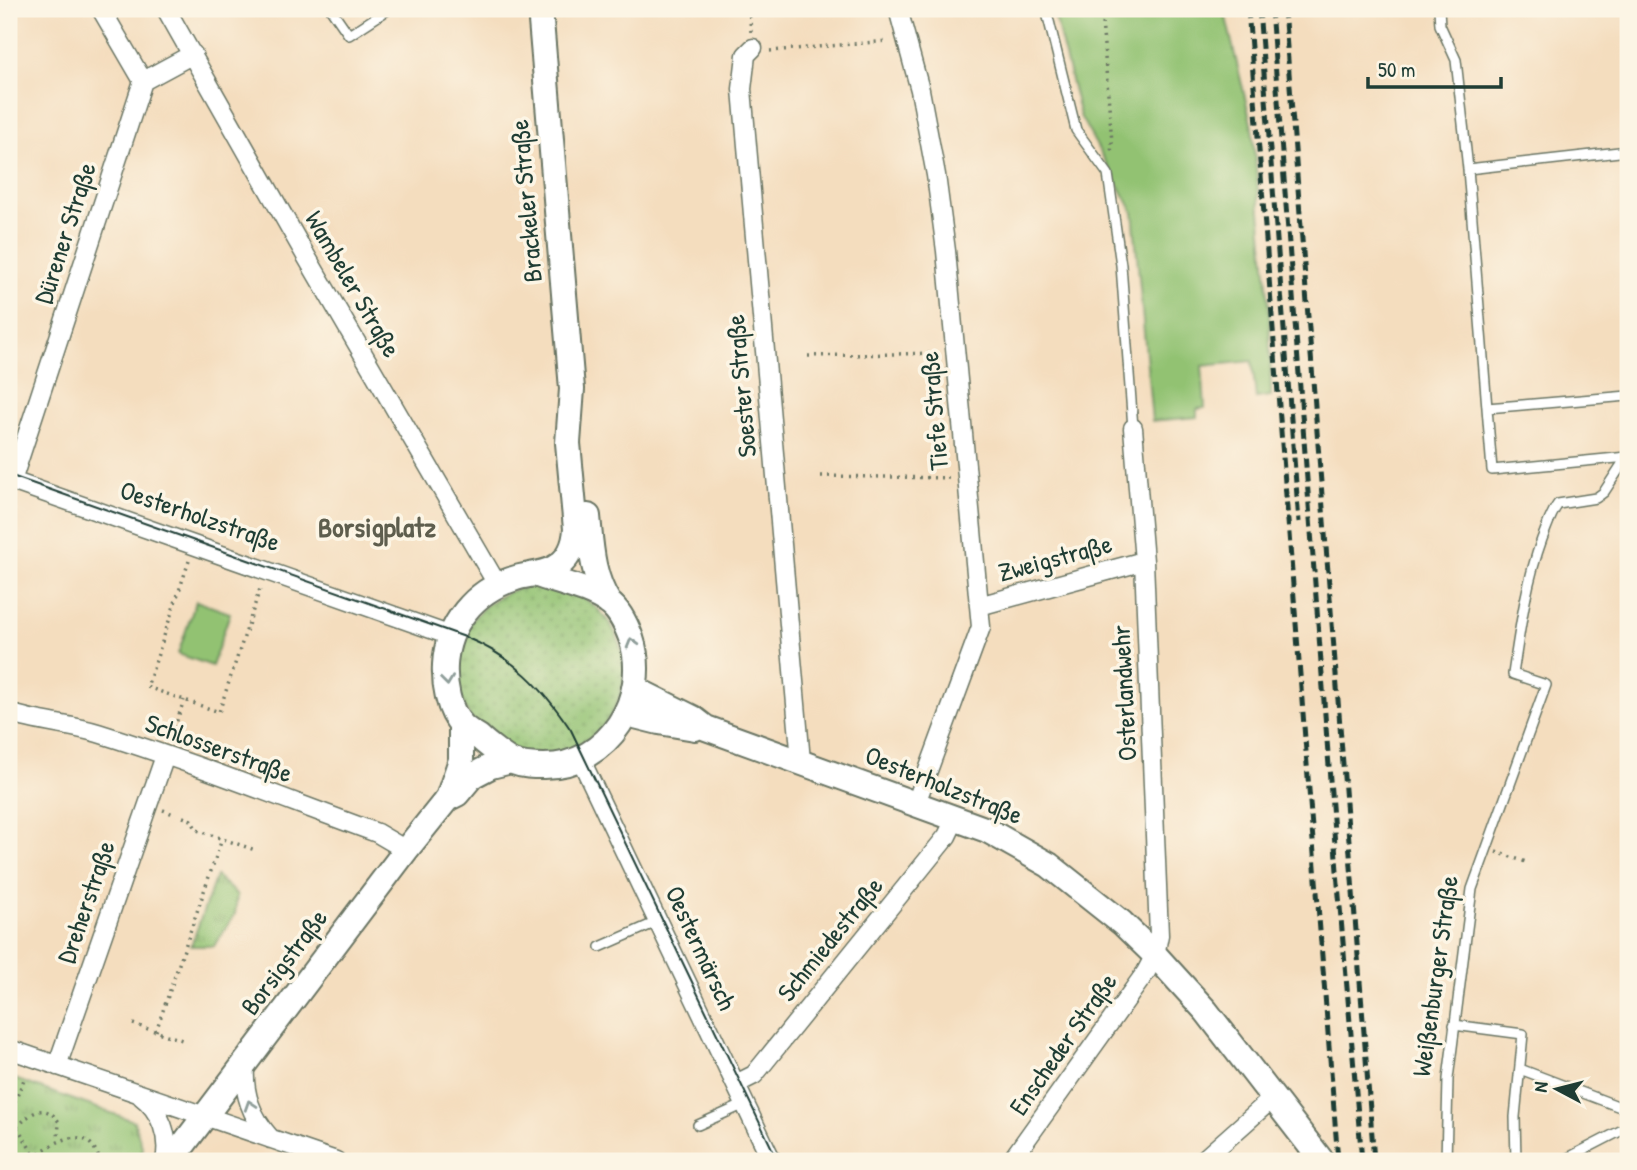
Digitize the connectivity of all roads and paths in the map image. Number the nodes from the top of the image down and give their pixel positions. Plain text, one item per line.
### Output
1 (101, 9) edge
2 (166, 9) edge
3 (331, 9) edge
4 (389, 9) edge
5 (540, 9) edge
6 (749, 9) edge
7 (898, 9) edge
8 (1046, 9) edge
9 (1101, 9) edge
10 (1439, 9) edge
11 (888, 41) dead end
12 (761, 50) junction
13 (194, 54) junction
14 (143, 81) junction
15 (1628, 151) edge
16 (1468, 169) junction
17 (1108, 174) junction
18 (938, 353) dead end
19 (808, 356) dead end
20 (572, 389) junction
21 (1628, 396) edge
22 (1487, 408) junction
23 (1133, 428) joint
24 (1627, 456) edge
25 (821, 476) dead end
26 (951, 478) dead end
27 (10, 480) edge
28 (195, 545) junction
29 (1144, 561) junction
30 (266, 570) junction
31 (535, 574) junction
32 (496, 584) junction
33 (609, 603) junction
34 (979, 606) junction
35 (451, 636) junction
36 (635, 689) junction
37 (184, 700) junction
38 (9, 713) edge
39 (627, 714) junction
40 (461, 724) junction
41 (706, 728) junction
42 (165, 756) junction
43 (580, 758) junction
44 (511, 761) junction
45 (801, 761) junction
46 (447, 799) junction
47 (916, 803) junction
48 (183, 817) dead end
49 (956, 817) junction
50 (222, 839) junction
51 (1488, 849) junction
52 (255, 850) dead end
53 (406, 850) junction
54 (1529, 863) dead end
55 (659, 920) junction
56 (600, 947) dead end
57 (1155, 955) junction
58 (133, 1024) dead end
59 (1454, 1025) junction
60 (156, 1031) junction
61 (182, 1040) dead end
62 (9, 1049) edge
63 (245, 1064) junction
64 (57, 1066) junction
65 (1520, 1069) junction
66 (25, 1077) dead end
67 (736, 1084) junction
68 (138, 1094) junction
69 (1274, 1097) junction
70 (745, 1104) junction
71 (10, 1107) edge
72 (1628, 1110) edge
73 (206, 1118) junction
74 (14, 1121) junction
75 (698, 1125) dead end
76 (9, 1127) edge
77 (17, 1127) junction
78 (1628, 1127) edge
79 (58, 1139) junction
80 (271, 1139) junction
81 (34, 1159) edge
82 (100, 1161) edge
83 (165, 1161) edge
84 (172, 1161) edge
85 (336, 1161) edge
86 (772, 1161) edge
87 (1011, 1161) edge
88 (1202, 1161) edge
89 (1322, 1161) edge
90 (1446, 1161) edge
91 (1516, 1161) edge
92 (1562, 1161) edge

1 - 14 street
2 - 13 street, Wambeler Straße
3 - 4 lane
5 - 20 main road, Brackeler Straße
6 - 12 path
7 - 34 street, Tiefe Straße
8 - 17 lane
9 - 17 path
10 - 16 lane
11 - 12 path
12 - 45 street, Soester Straße
13 - 14 street
13 - 32 street, Wambeler Straße
14 - 27 street, Dürener Straße
15 - 16 lane
16 - 22 lane
17 - 23 lane
18 - 19 path
20 - 31 main road, Brackeler Straße
20 - 33 main road, Brackeler Straße
21 - 22 lane
22 - 24 lane
23 - 29 street, Osterlandwehr
24 - 51 lane, Weißenburger Straße
25 - 26 path
27 - 28 street, Oesterholzstraße
28 - 30 street, Oesterholzstraße
28 - 37 path
29 - 34 street, Zweigstraße
29 - 57 street, Osterlandwehr
30 - 35 street, Oesterholzstraße
30 - 37 path
31 - 32 main road
31 - 33 main road
32 - 35 main road
36 -> 33 main road
34 - 47 street, Tiefe Straße
35 -> 40 main road
36 - 39 main road
36 - 41 main road, Oesterholzstraße
37 - 42 path
38 - 42 street, Schlosserstraße
39 - 41 main road, Oesterholzstraße
39 - 43 main road
40 - 44 main road
40 - 46 main road, Borsigstraße
41 - 45 main road, Oesterholzstraße
42 - 53 street, Schlosserstraße
42 - 64 street, Dreherstraße
43 - 44 main road
43 - 55 street, Oestermärsch
44 - 46 main road, Borsigstraße
45 - 47 main road, Oesterholzstraße
46 - 53 main road, Borsigstraße
47 - 49 main road, Oesterholzstraße
48 - 50 path
49 - 57 main road, Oesterholzstraße
49 - 67 street, Schmiedestraße
50 - 52 path
50 - 60 path
51 - 54 path
51 - 59 lane, Weißenburger Straße
53 - 63 main road, Borsigstraße
55 - 56 lane
55 - 67 street, Oestermärsch
57 - 69 main road, Oesterholzstraße
57 - 87 street, Enscheder Straße
58 - 60 path
59 - 65 lane
59 - 90 lane, Weißenburger Straße
60 - 61 path
62 - 64 street
63 - 73 main road, Borsigstraße
80 -> 63 street
64 - 68 street
65 - 72 lane
65 - 91 lane
66 - 71 path
67 - 70 street, Oestermärsch
68 - 73 street
68 - 83 street
69 - 88 street
69 - 89 main road
70 - 75 lane
70 - 86 street, Oestermärsch
71 - 74 path
73 - 80 street
73 - 84 main road, Borsigstraße
74 - 76 path
74 - 77 path
77 - 79 path
77 - 81 path
78 - 92 lane
79 - 81 path
79 - 82 path
80 - 85 street

